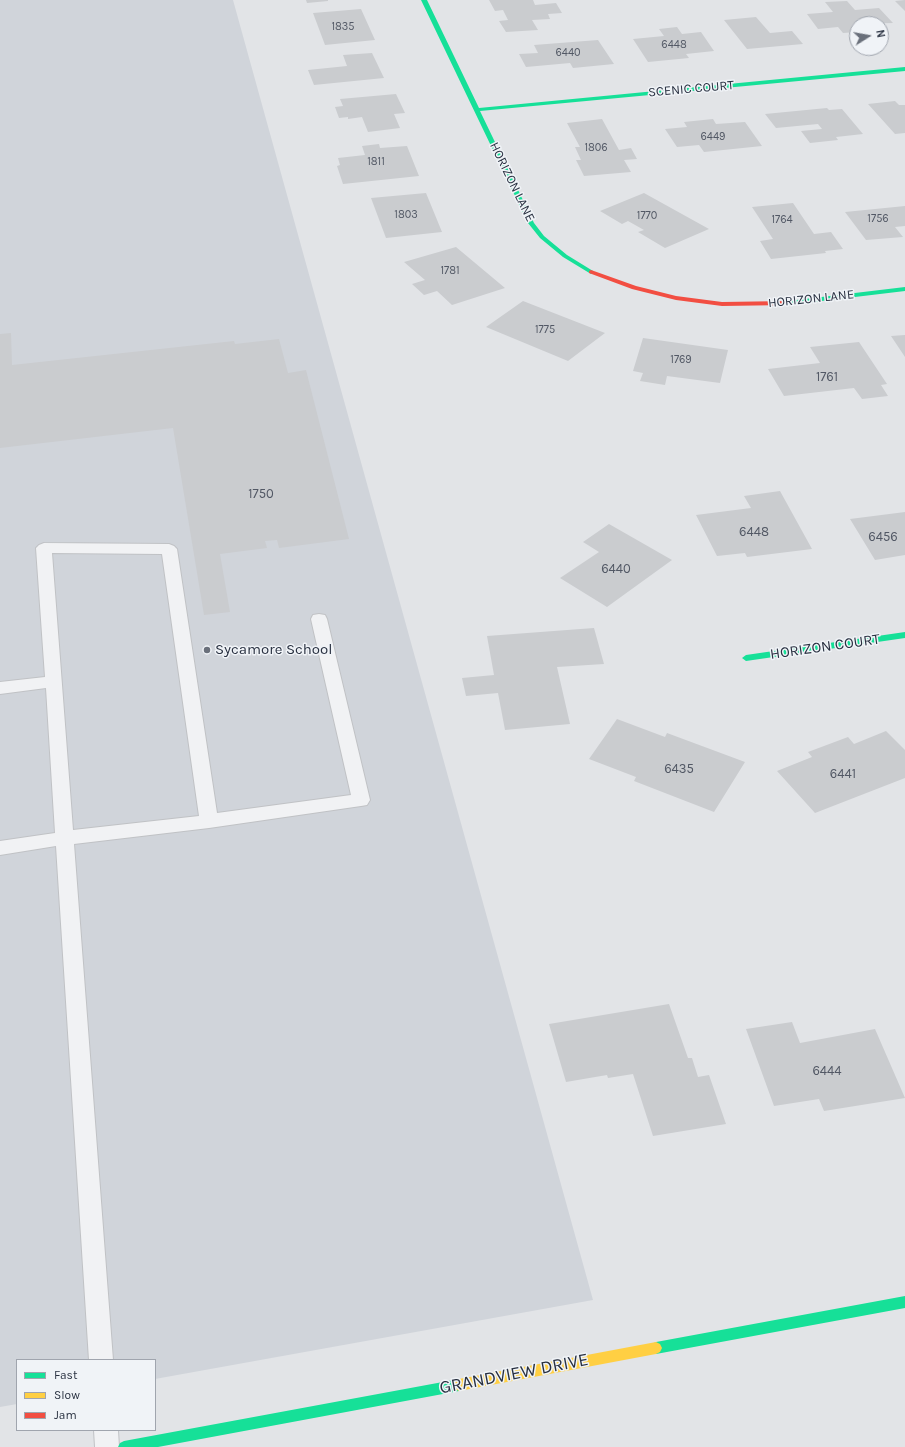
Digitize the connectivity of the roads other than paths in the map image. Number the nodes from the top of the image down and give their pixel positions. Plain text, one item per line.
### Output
1 (424, 0) edge
2 (905, 69) edge
3 (477, 110) junction
4 (905, 289) edge
5 (319, 619) dead end
6 (905, 636) edge
7 (746, 658) dead end
8 (53, 682) junction
9 (0, 688) edge
10 (209, 821) junction
11 (65, 838) junction
12 (0, 848) edge
13 (905, 1302) edge
14 (101, 1359) edge
15 (106, 1431) edge
16 (107, 1447) edge
17 (124, 1447) edge

1 - 3 street, HORIZON LANE
2 - 3 street, SCENIC COURT
3 - 4 street, HORIZON LANE
5 - 10 lane
6 - 7 street, HORIZON COURT
8 - 9 lane
8 - 10 lane
8 - 11 lane
10 - 11 lane
11 - 12 lane
11 - 14 lane
13 - 17 street, GRANDVIEW DRIVE
15 - 16 lane

